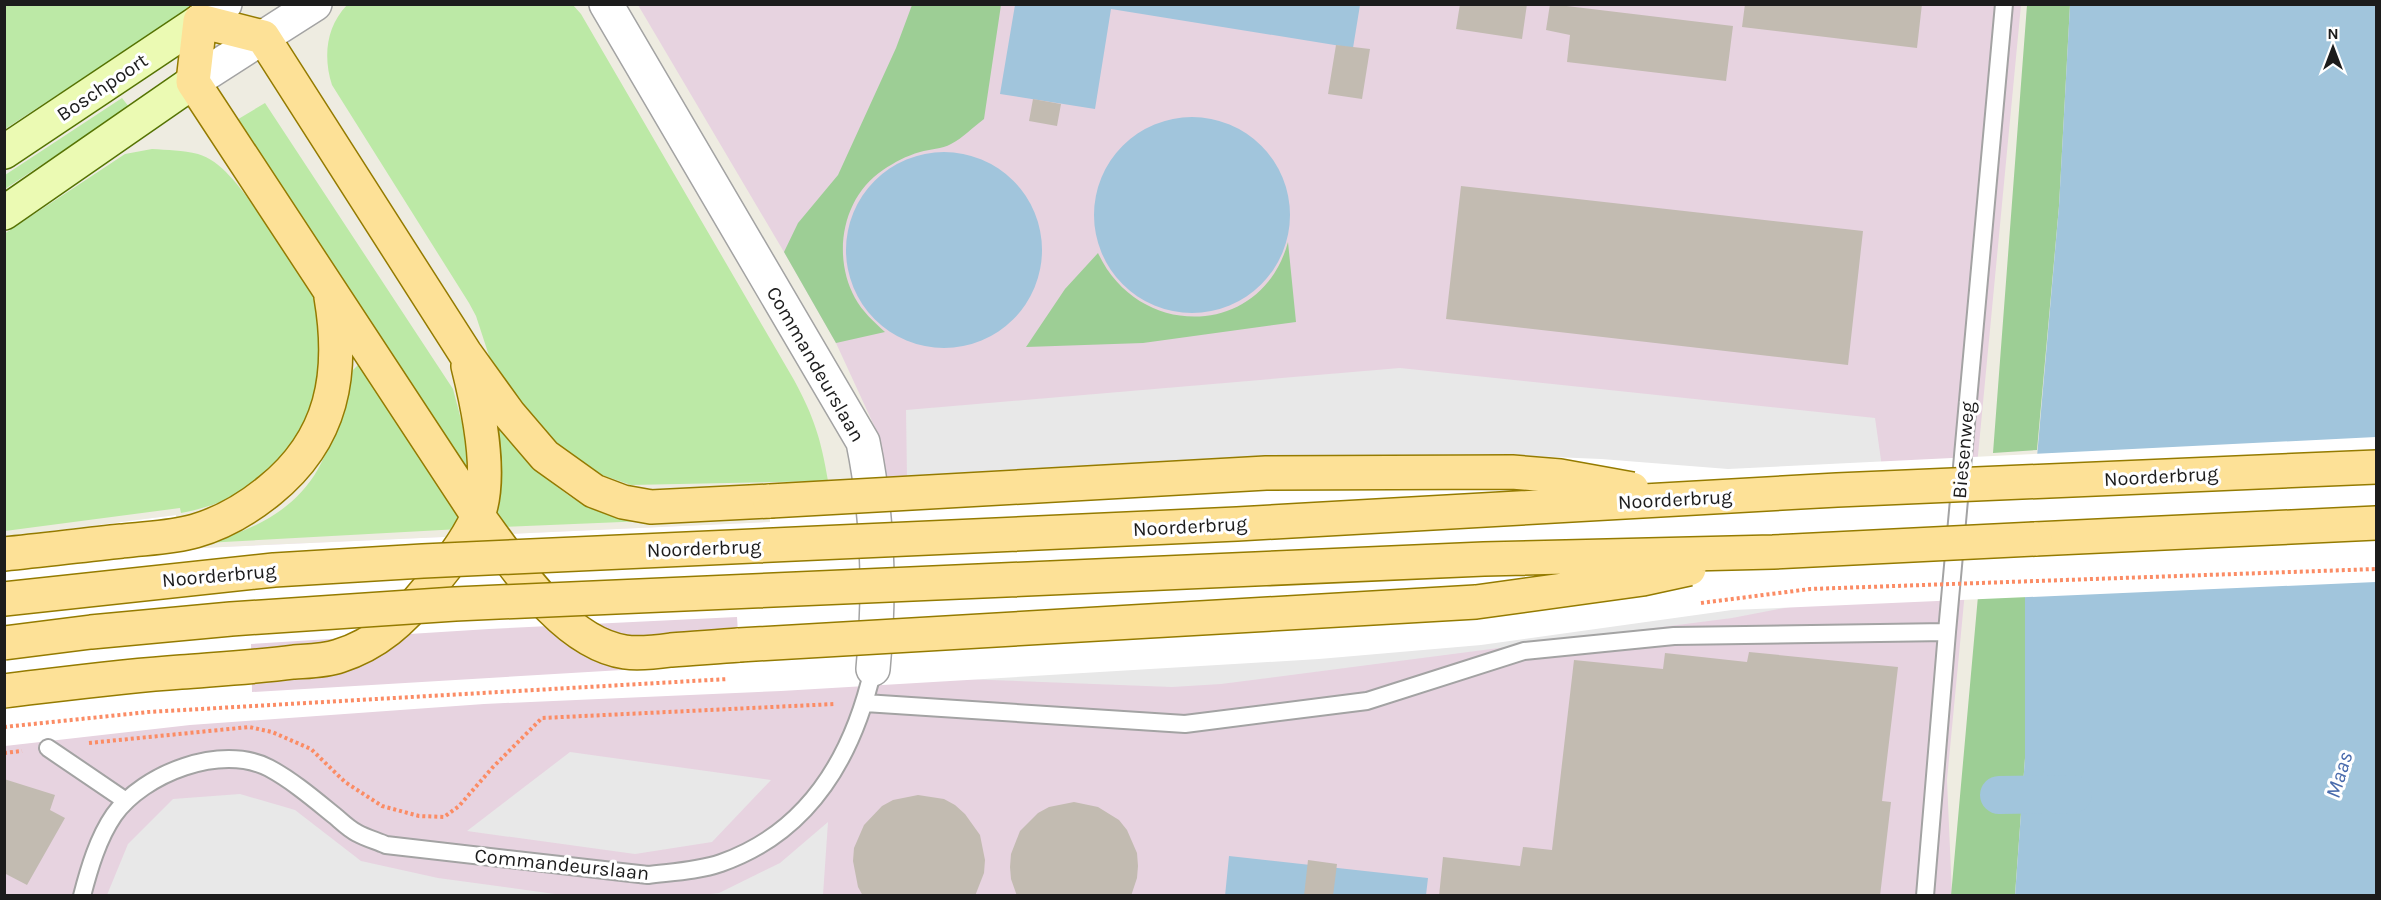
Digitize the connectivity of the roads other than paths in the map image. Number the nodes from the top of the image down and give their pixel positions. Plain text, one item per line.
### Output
1 (315, 4) edge
2 (606, 4) edge
3 (2004, 4) edge
4 (213, 13) edge
5 (263, 37) junction
6 (194, 82) junction
7 (4, 152) edge
8 (4, 213) edge
9 (331, 292) junction
10 (465, 353) junction
11 (2376, 467) edge
12 (1687, 498) junction
13 (478, 516) junction
14 (2376, 523) edge
15 (1773, 552) junction
16 (4, 554) edge
17 (4, 598) edge
18 (1947, 632) junction
19 (4, 643) edge
20 (873, 669) joint
21 (4, 691) edge
22 (865, 703) junction
23 (48, 747) road end
24 (126, 801) junction
25 (82, 896) edge
26 (1925, 896) edge

1 - 5 street
2 - 20 street, Commandeurslaan
3 - 18 lane, Biesenweg
4 - 5 main road
4 - 6 main road
4 - 7 main road, Boschpoort
5 - 6 street
5 - 10 main road
6 - 8 main road
6 - 9 main road
9 - 13 main road
9 - 16 main road
10 - 12 main road, bridge
10 - 13 main road
11 - 12 main road, Noorderbrug, bridge
12 - 17 main road, Noorderbrug, bridge
13 - 15 main road, bridge
13 - 21 main road
14 - 15 main road, bridge
15 - 19 main road, bridge
18 - 22 lane
18 - 26 lane, Biesenweg
20 - 22 lane, Commandeurslaan
22 - 24 lane, Commandeurslaan
23 - 24 lane
24 - 25 lane, Commandeurslaan

